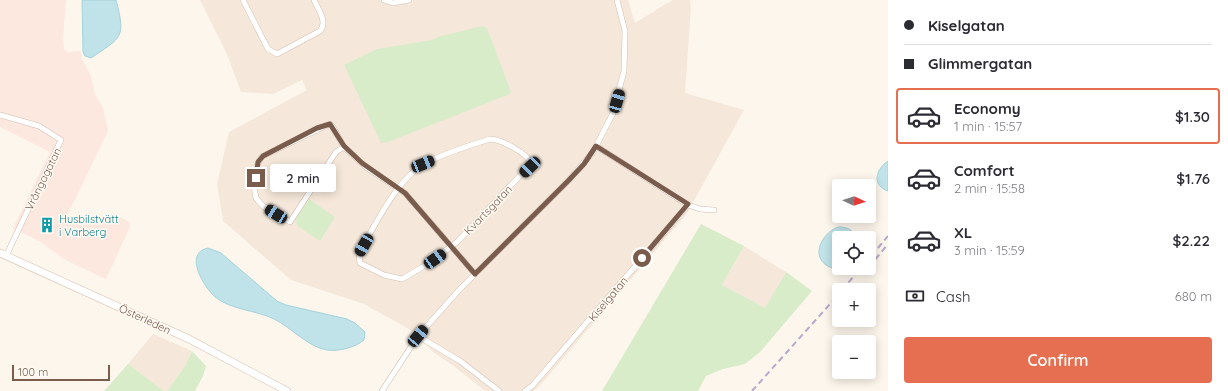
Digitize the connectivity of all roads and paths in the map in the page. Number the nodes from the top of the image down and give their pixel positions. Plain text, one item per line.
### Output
1 (243, 0) edge
2 (314, 0) edge
3 (384, 0) edge
4 (409, 0) edge
5 (617, 0) edge
6 (0, 115) edge
7 (344, 146) junction
8 (596, 146) junction
9 (399, 188) junction
10 (688, 204) junction
11 (714, 210) dead end
12 (451, 247) junction
13 (3, 255) edge
14 (475, 274) junction
15 (418, 336) junction
16 (287, 391) edge
17 (382, 391) edge
18 (499, 391) edge
19 (525, 391) edge

1 - 2 street
3 - 4 street
5 - 8 street
6 - 13 street, Vrångagatan
7 - 7 street
7 - 9 street
8 - 10 street
8 - 14 street
9 - 12 street
9 - 12 street
9 - 12 street, Kvartsgatan
10 - 11 street
10 - 19 street, Kiselgatan
12 - 14 street
13 - 16 main road, Österleden
14 - 15 street
15 - 17 street
15 - 18 street

